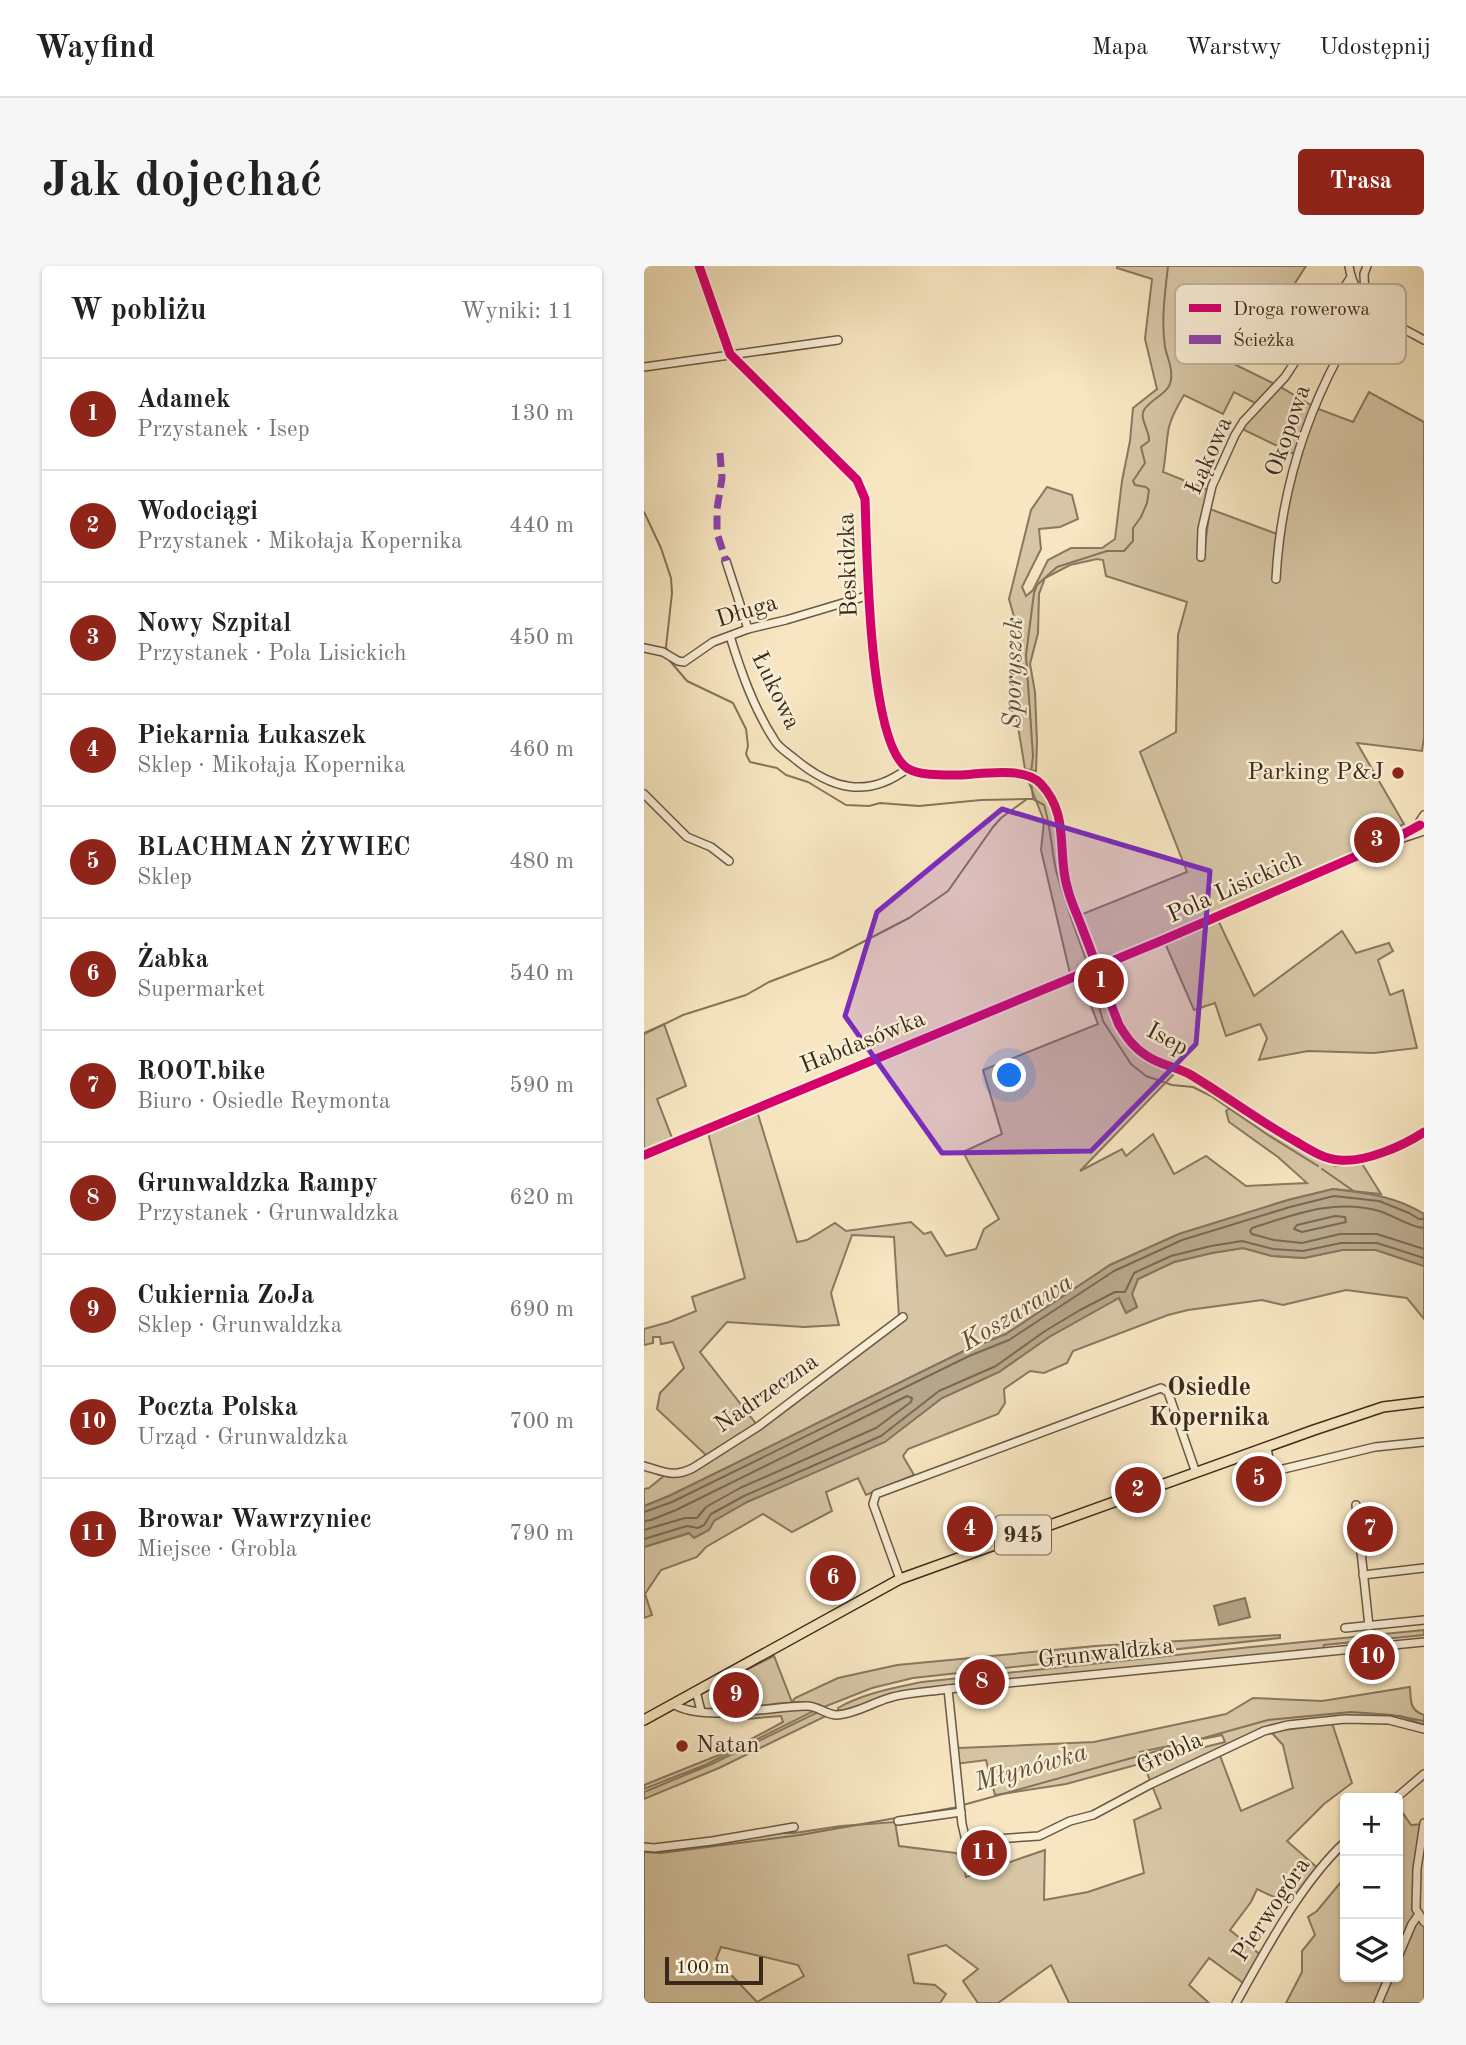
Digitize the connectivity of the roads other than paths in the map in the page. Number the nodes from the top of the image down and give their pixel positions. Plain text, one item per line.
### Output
1 (699, 266) edge
2 (1349, 266) edge
3 (1367, 266) edge
4 (1351, 277) junction
5 (1346, 284) edge
6 (1355, 284) edge
7 (1365, 284) edge
8 (1406, 330) edge
9 (1424, 340) edge
10 (838, 341) dead end
11 (730, 354) junction
12 (1294, 364) edge
13 (1335, 364) edge
14 (644, 367) edge
15 (1201, 557) dead end
16 (726, 561) dead end
17 (1276, 579) dead end
18 (868, 597) junction
19 (748, 629) junction
20 (730, 636) junction
21 (644, 648) edge
22 (907, 769) junction
23 (644, 794) edge
24 (1424, 815) edge
25 (1422, 829) edge
26 (729, 861) dead end
27 (1097, 966) junction
28 (1424, 1132) edge
29 (644, 1156) edge
30 (903, 1317) dead end
31 (1424, 1402) edge
32 (1424, 1442) edge
33 (1267, 1447) junction
34 (644, 1466) edge
35 (1196, 1473) junction
36 (1356, 1505) dead end
37 (1424, 1568) edge
38 (1363, 1575) junction
39 (900, 1579) junction
40 (1424, 1620) edge
41 (1369, 1626) junction
42 (1345, 1628) dead end
43 (1424, 1642) edge
44 (948, 1689) junction
45 (696, 1691) junction
46 (673, 1704) junction
47 (701, 1711) junction
48 (644, 1720) edge
49 (1424, 1729) edge
50 (1424, 1774) edge
51 (1402, 1793) edge
52 (961, 1812) junction
53 (898, 1821) dead end
54 (1424, 1823) edge
55 (794, 1827) dead end
56 (644, 1847) edge
57 (1340, 1848) edge
58 (1419, 1914) junction
59 (1424, 1922) edge
60 (1403, 1945) edge
61 (1387, 1982) edge
62 (1236, 2003) edge
63 (1378, 2003) edge

1 - 11 street, Beskidzka
2 - 4 street
3 - 7 street
4 - 5 street, Łąkowa
4 - 6 street
8 - 9 street
10 - 11 street
11 - 14 street
11 - 18 street, Beskidzka
12 - 15 street, Łąkowa
13 - 17 street, Okopowa
16 - 19 street
18 - 19 street, Długa
18 - 22 street, Beskidzka
19 - 20 street, Długa
20 - 21 street, Długa
20 - 22 street, Łukowa
22 - 27 street, Isep
23 - 26 street
24 - 25 street
25 - 27 street, Pola Lisickich
27 - 28 street, Isep
27 - 29 street, Habdasówka
30 - 34 street, Nadrzeczna
31 - 33 main road, 945
32 - 33 street
33 - 35 main road, 945
35 - 39 main road, 945
35 - 39 street
36 - 38 street
37 - 38 street
38 - 41 street
39 - 45 main road, 945
40 - 41 street
41 - 42 street
43 - 44 street, Grunwaldzka
44 - 47 street, Grunwaldzka
44 - 52 street, Grobla
45 - 46 main road, 945
45 - 47 street
46 - 47 street, Grunwaldzka
46 - 48 main road, 945
49 - 52 street, Grobla
50 - 51 street
52 - 53 street
54 - 58 street
55 - 56 street
57 - 62 street, Pierwogóra
58 - 59 street
58 - 60 street
61 - 63 street

